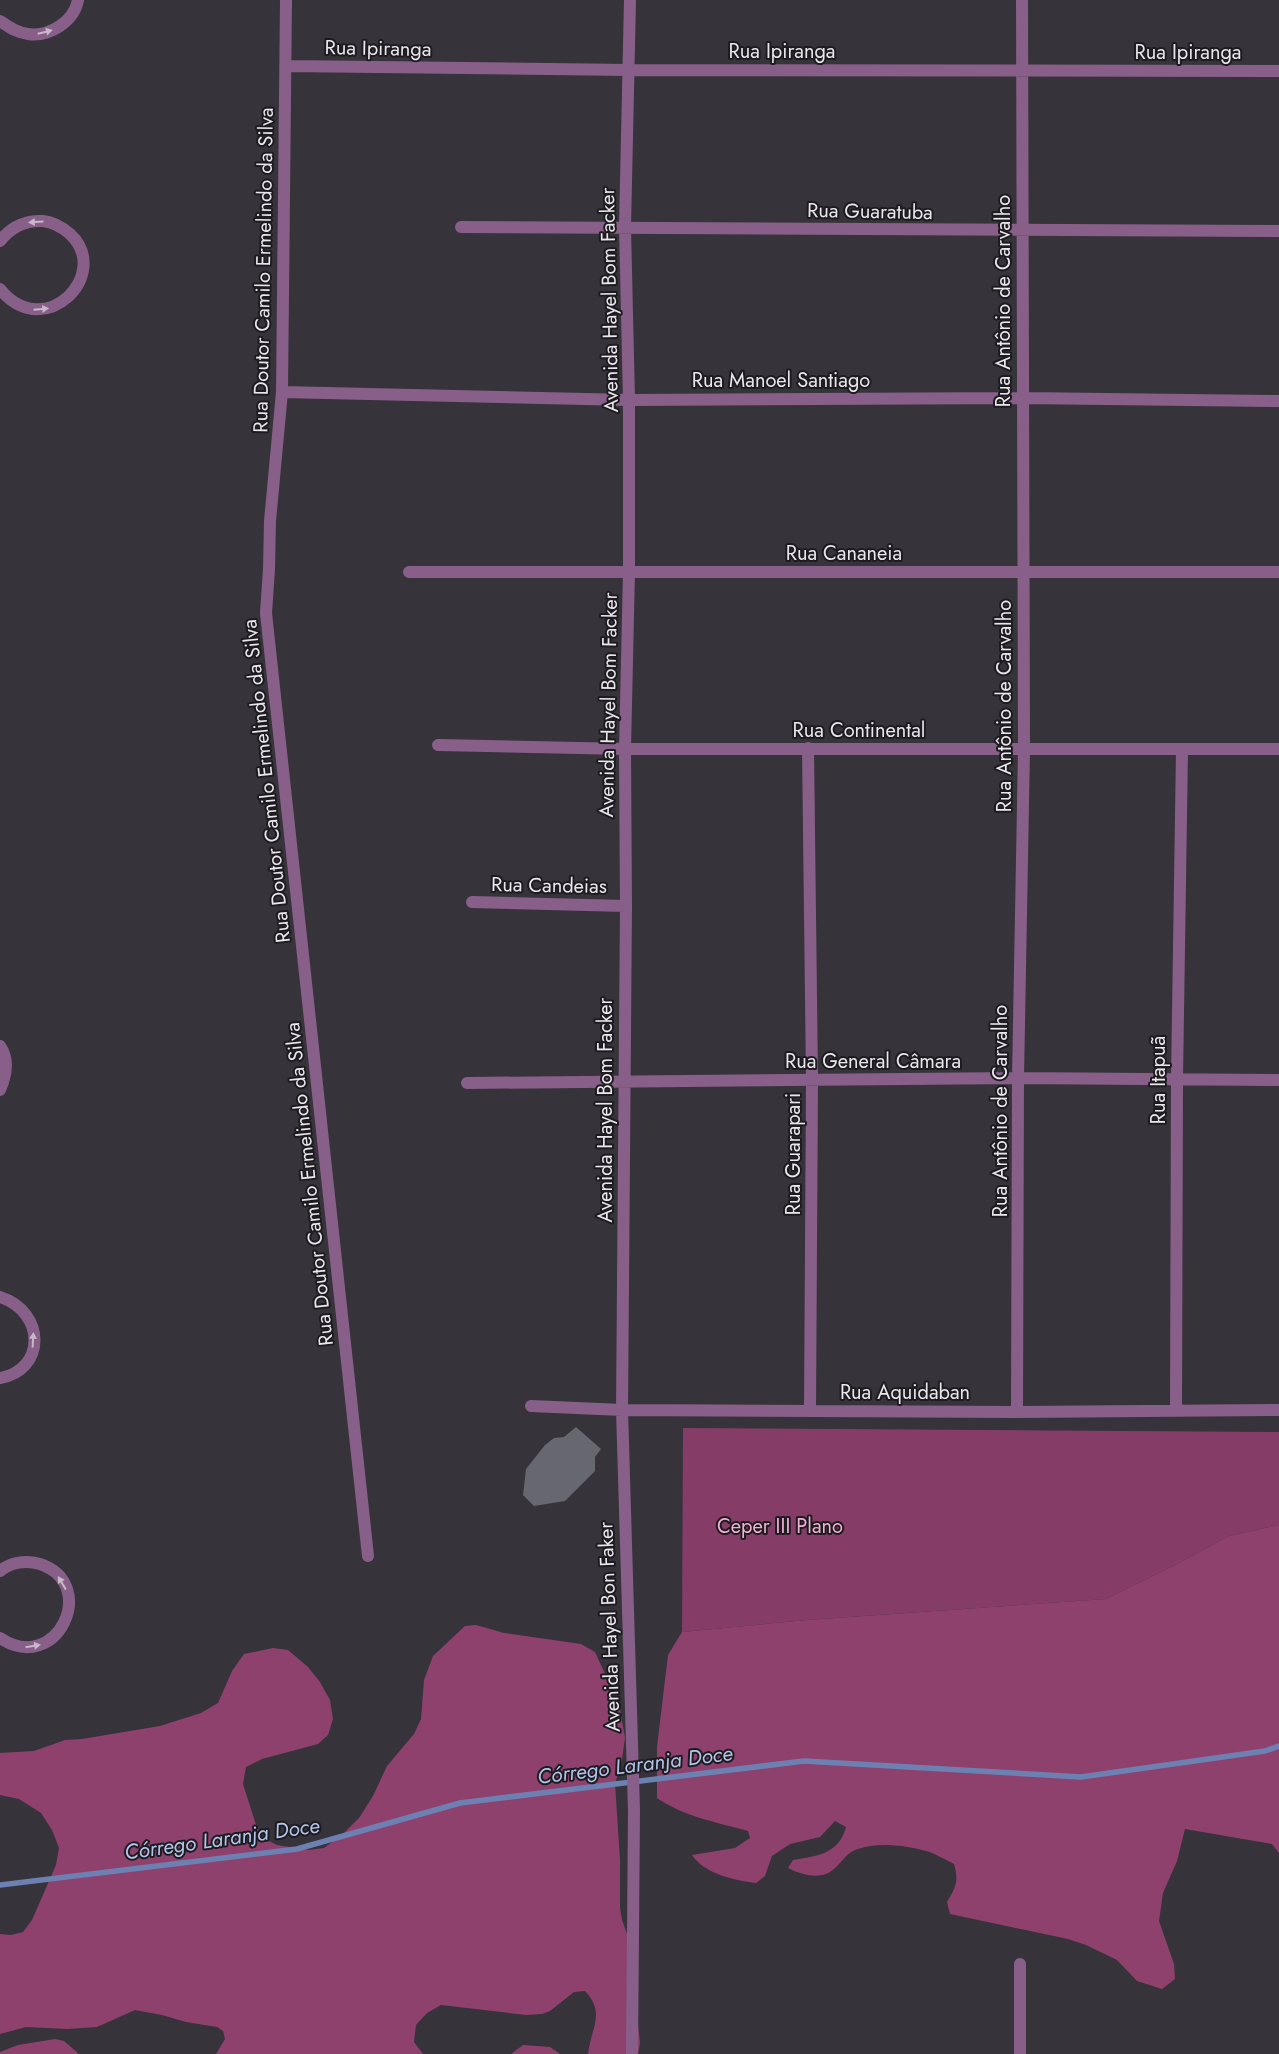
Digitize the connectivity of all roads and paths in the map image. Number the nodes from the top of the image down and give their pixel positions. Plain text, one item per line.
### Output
1 (78, 0) edge
2 (286, 0) edge
3 (630, 0) edge
4 (1022, 0) edge
5 (0, 21) edge
6 (286, 66) junction
7 (629, 70) junction
8 (1021, 70) junction
9 (1279, 71) edge
10 (460, 227) dead end
11 (626, 227) junction
12 (1023, 231) junction
13 (1279, 231) edge
14 (0, 241) edge
15 (0, 289) edge
16 (282, 392) junction
17 (1022, 398) junction
18 (629, 400) junction
19 (1279, 401) edge
20 (629, 571) junction
21 (408, 572) dead end
22 (1279, 572) edge
23 (1022, 573) junction
24 (438, 745) dead end
25 (808, 748) junction
26 (625, 749) junction
27 (1024, 749) junction
28 (1279, 749) edge
29 (1182, 750) junction
30 (472, 902) dead end
31 (626, 906) junction
32 (0, 1046) edge
33 (1018, 1078) junction
34 (1177, 1078) junction
35 (812, 1080) junction
36 (1279, 1080) edge
37 (624, 1081) junction
38 (467, 1082) dead end
39 (0, 1090) edge
40 (0, 1297) edge
41 (0, 1378) edge
42 (531, 1406) dead end
43 (622, 1410) junction
44 (810, 1410) junction
45 (1176, 1410) junction
46 (1279, 1410) edge
47 (1017, 1412) junction
48 (368, 1556) dead end
49 (0, 1571) edge
50 (0, 1638) edge
51 (1020, 1964) dead end
52 (632, 2054) edge
53 (1020, 2054) edge

5 -> 1 street
2 - 6 street, Rua Doutor Camilo Ermelindo da Silva
3 - 7 street, Avenida Hayel Bom Facker
4 - 8 street, Rua Antônio de Carvalho
6 - 7 street, Rua Ipiranga
6 - 16 street, Rua Doutor Camilo Ermelindo da Silva
7 - 8 street, Rua Ipiranga
7 - 11 street, Avenida Hayel Bom Facker
8 - 9 street, Rua Ipiranga
8 - 12 street, Rua Antônio de Carvalho
10 - 11 street, Rua Guaratuba
11 - 12 street, Rua Guaratuba
11 - 18 street, Avenida Hayel Bom Facker
12 - 13 street, Rua Guaratuba
12 - 17 street, Rua Antônio de Carvalho
15 -> 14 street
16 - 18 street, Rua Manoel Santiago
16 - 48 street, Rua Doutor Camilo Ermelindo da Silva
17 - 18 street, Rua Manoel Santiago
17 - 19 street, Rua Manoel Santiago
17 - 23 street, Rua Antônio de Carvalho
18 - 20 street, Avenida Hayel Bom Facker
20 - 21 street, Rua Cananeia
20 - 23 street, Rua Cananeia
20 - 26 street, Avenida Hayel Bom Facker
22 - 23 street, Rua Cananeia
23 - 27 street, Rua Antônio de Carvalho
24 - 26 street, Rua Continental
25 - 26 street, Rua Continental
25 - 27 street, Rua Continental
25 - 35 street, Rua Guarapari
26 - 31 street, Avenida Hayel Bom Facker
27 - 29 street, Rua Continental
27 - 33 street, Rua Antônio de Carvalho
28 - 29 street, Rua Continental
29 - 34 street, Rua Itapuã
30 - 31 street, Rua Candeias
31 - 37 street, Avenida Hayel Bom Facker
32 - 39 street
33 - 34 street, Rua General Câmara
33 - 35 street, Rua General Câmara
33 - 47 street, Rua Antônio de Carvalho
34 - 36 street, Rua General Câmara
34 - 45 street, Rua Itapuã
35 - 37 street, Rua General Câmara
35 - 44 street, Rua Guarapari
37 - 38 street, Rua General Câmara
37 - 43 street, Avenida Hayel Bom Facker
41 -> 40 street
42 - 43 street, Rua Aquidaban
43 - 44 street, Rua Aquidaban
43 - 52 street, Avenida Hayel Bon Faker
44 - 47 street, Rua Aquidaban
45 - 46 street, Rua Aquidaban
45 - 47 street, Rua Aquidaban
50 -> 49 street
51 - 53 street

